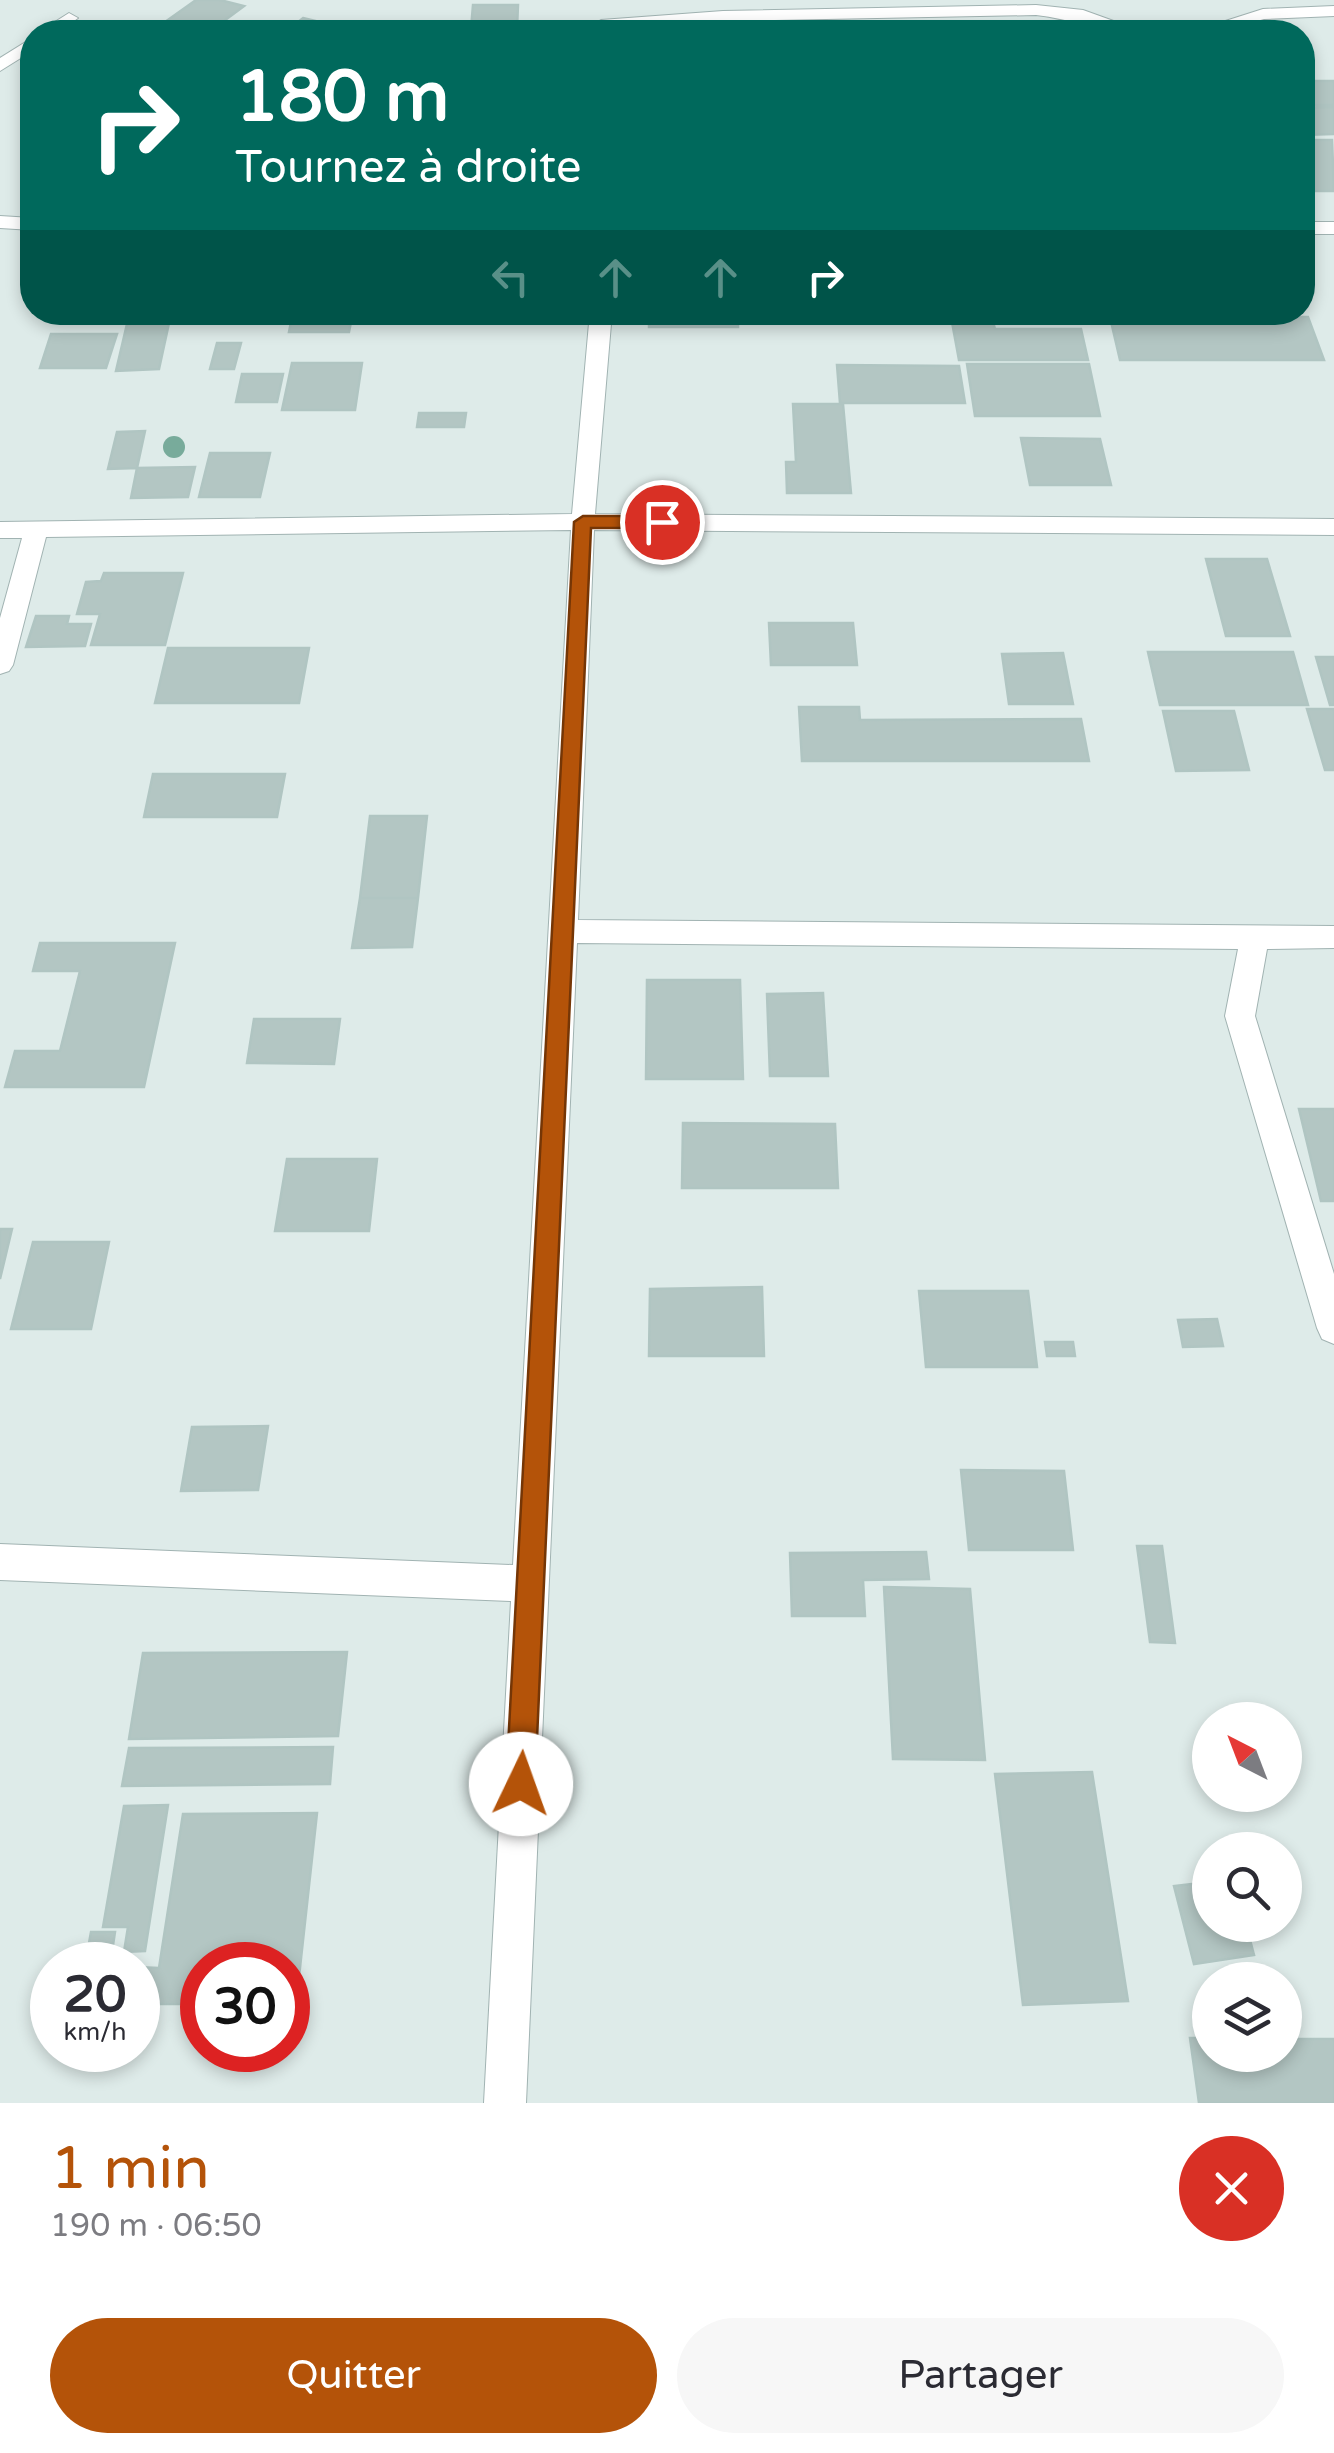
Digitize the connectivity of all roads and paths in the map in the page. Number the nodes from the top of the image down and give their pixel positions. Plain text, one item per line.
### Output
1 (1334, 11) edge
2 (69, 18) dead end
3 (66, 20) edge
4 (685, 20) edge
5 (1097, 20) edge
6 (1242, 20) edge
7 (600, 325) edge
8 (583, 522) junction
9 (1334, 527) edge
10 (0, 530) edge
11 (36, 530) junction
12 (0, 665) edge
13 (563, 930) junction
14 (1334, 937) edge
15 (1255, 938) junction
16 (1334, 1328) edge
17 (0, 1562) edge
18 (531, 1584) junction
19 (505, 2103) edge

1 - 6 street
2 - 3 street
4 - 5 street
7 - 8 street
8 - 9 street
8 - 11 street
8 - 13 street
10 - 11 street
11 - 12 street
13 - 15 street
13 - 18 street
14 - 15 street
15 - 16 street
17 - 18 street
18 - 19 street

